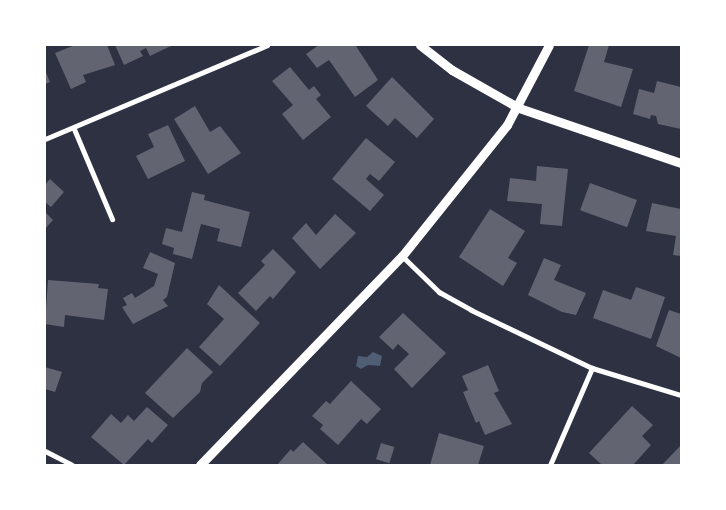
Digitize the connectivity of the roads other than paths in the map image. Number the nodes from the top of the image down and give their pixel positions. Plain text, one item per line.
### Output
1 (267, 45) edge
2 (420, 45) edge
3 (549, 45) edge
4 (518, 108) junction
5 (74, 129) junction
6 (45, 139) edge
7 (681, 163) edge
8 (112, 219) dead end
9 (402, 256) junction
10 (592, 368) junction
11 (681, 395) edge
12 (45, 451) edge
13 (72, 465) edge
14 (200, 465) edge
15 (550, 465) edge

1 - 5 street
2 - 4 street
3 - 4 street
4 - 7 street
4 - 9 street
5 - 6 street
5 - 8 street
9 - 10 street
9 - 14 street
10 - 11 street
10 - 15 street
12 - 13 street

